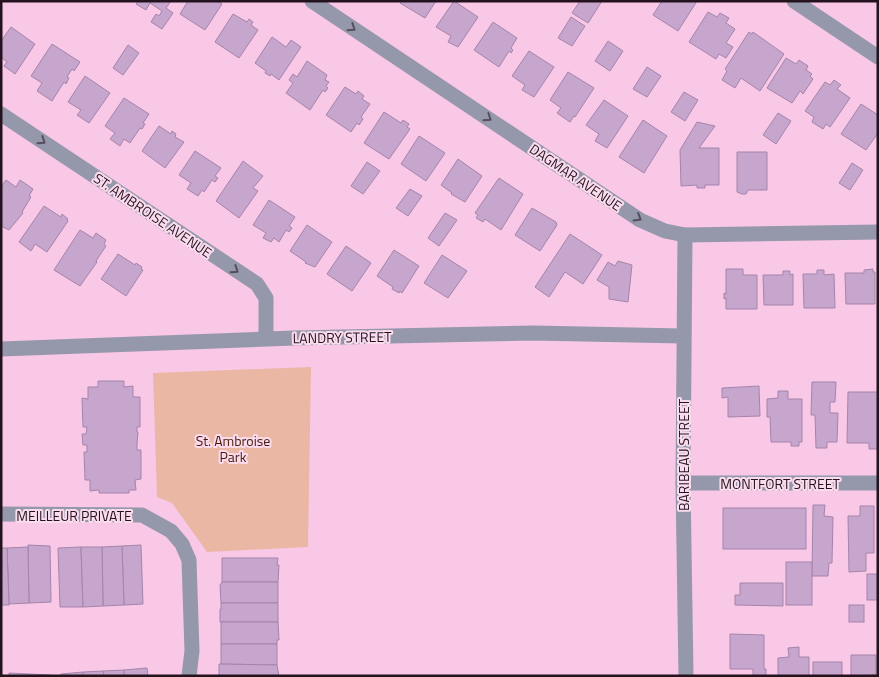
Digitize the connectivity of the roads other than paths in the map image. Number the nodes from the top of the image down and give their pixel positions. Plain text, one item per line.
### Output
1 (312, 1) edge
2 (794, 1) edge
3 (878, 56) edge
4 (1, 114) edge
5 (878, 232) edge
6 (685, 235) junction
7 (683, 336) junction
8 (266, 338) junction
9 (1, 349) edge
10 (683, 483) junction
11 (878, 483) edge
12 (1, 514) edge
13 (189, 676) edge
14 (686, 676) edge

1 -> 6 street, DAGMAR AVENUE
2 - 3 street
4 -> 8 street, ST. AMBROISE AVENUE
5 - 6 street, DAGMAR AVENUE
6 - 7 street, BARIBEAU STREET
7 - 8 street, LANDRY STREET
7 - 10 street, BARIBEAU STREET
8 - 9 street, LANDRY STREET
10 - 11 street, MONTFORT STREET
10 - 14 street, BARIBEAU STREET
12 - 13 street, MEILLEUR PRIVATE

